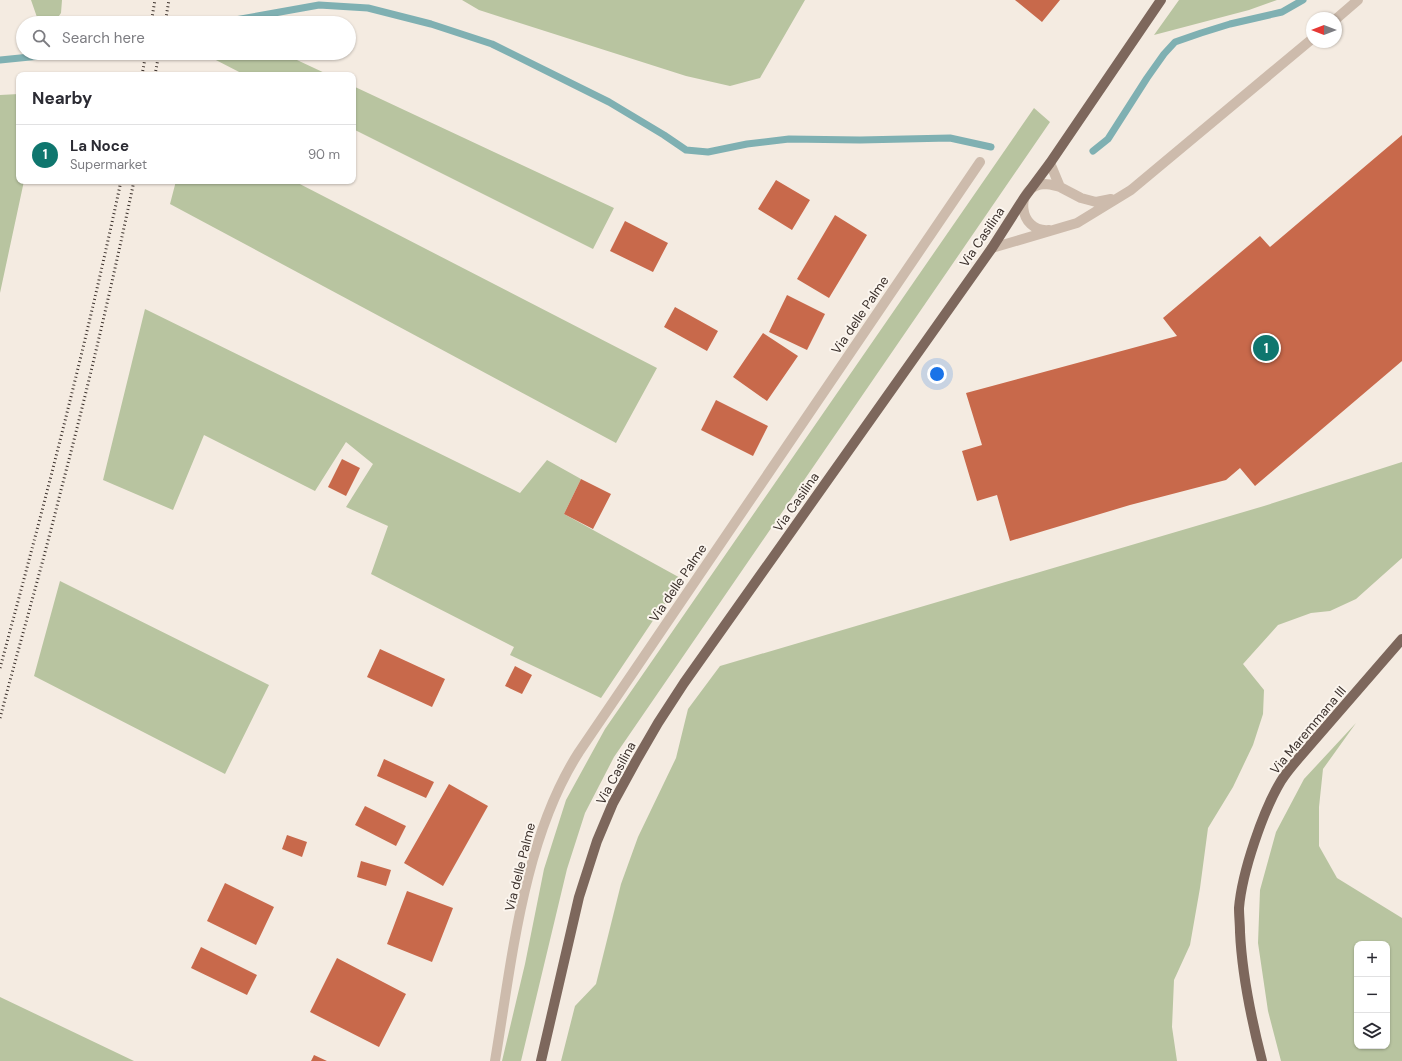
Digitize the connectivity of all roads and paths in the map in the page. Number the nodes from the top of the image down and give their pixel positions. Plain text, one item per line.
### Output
1 (1162, 0) edge
2 (1358, 0) edge
3 (1342, 14) edge
4 (1306, 44) edge
5 (980, 162) dead end
6 (1050, 164) junction
7 (1060, 187) junction
8 (1119, 197) junction
9 (1024, 198) junction
10 (1054, 230) junction
11 (992, 248) junction
12 (1402, 639) edge
13 (495, 1061) edge
14 (541, 1061) edge
15 (1262, 1061) edge

1 - 6 main road, Via Casilina
2 - 3 street
4 - 8 street
5 - 13 street, Via delle Palme
6 - 7 street
6 - 9 main road, Via Casilina
7 - 8 street
7 - 9 street
8 - 10 street
9 - 10 street
9 - 11 main road, Via Casilina
10 - 11 street
11 - 14 main road, Via Casilina
12 - 15 main road, Via Maremmana III

